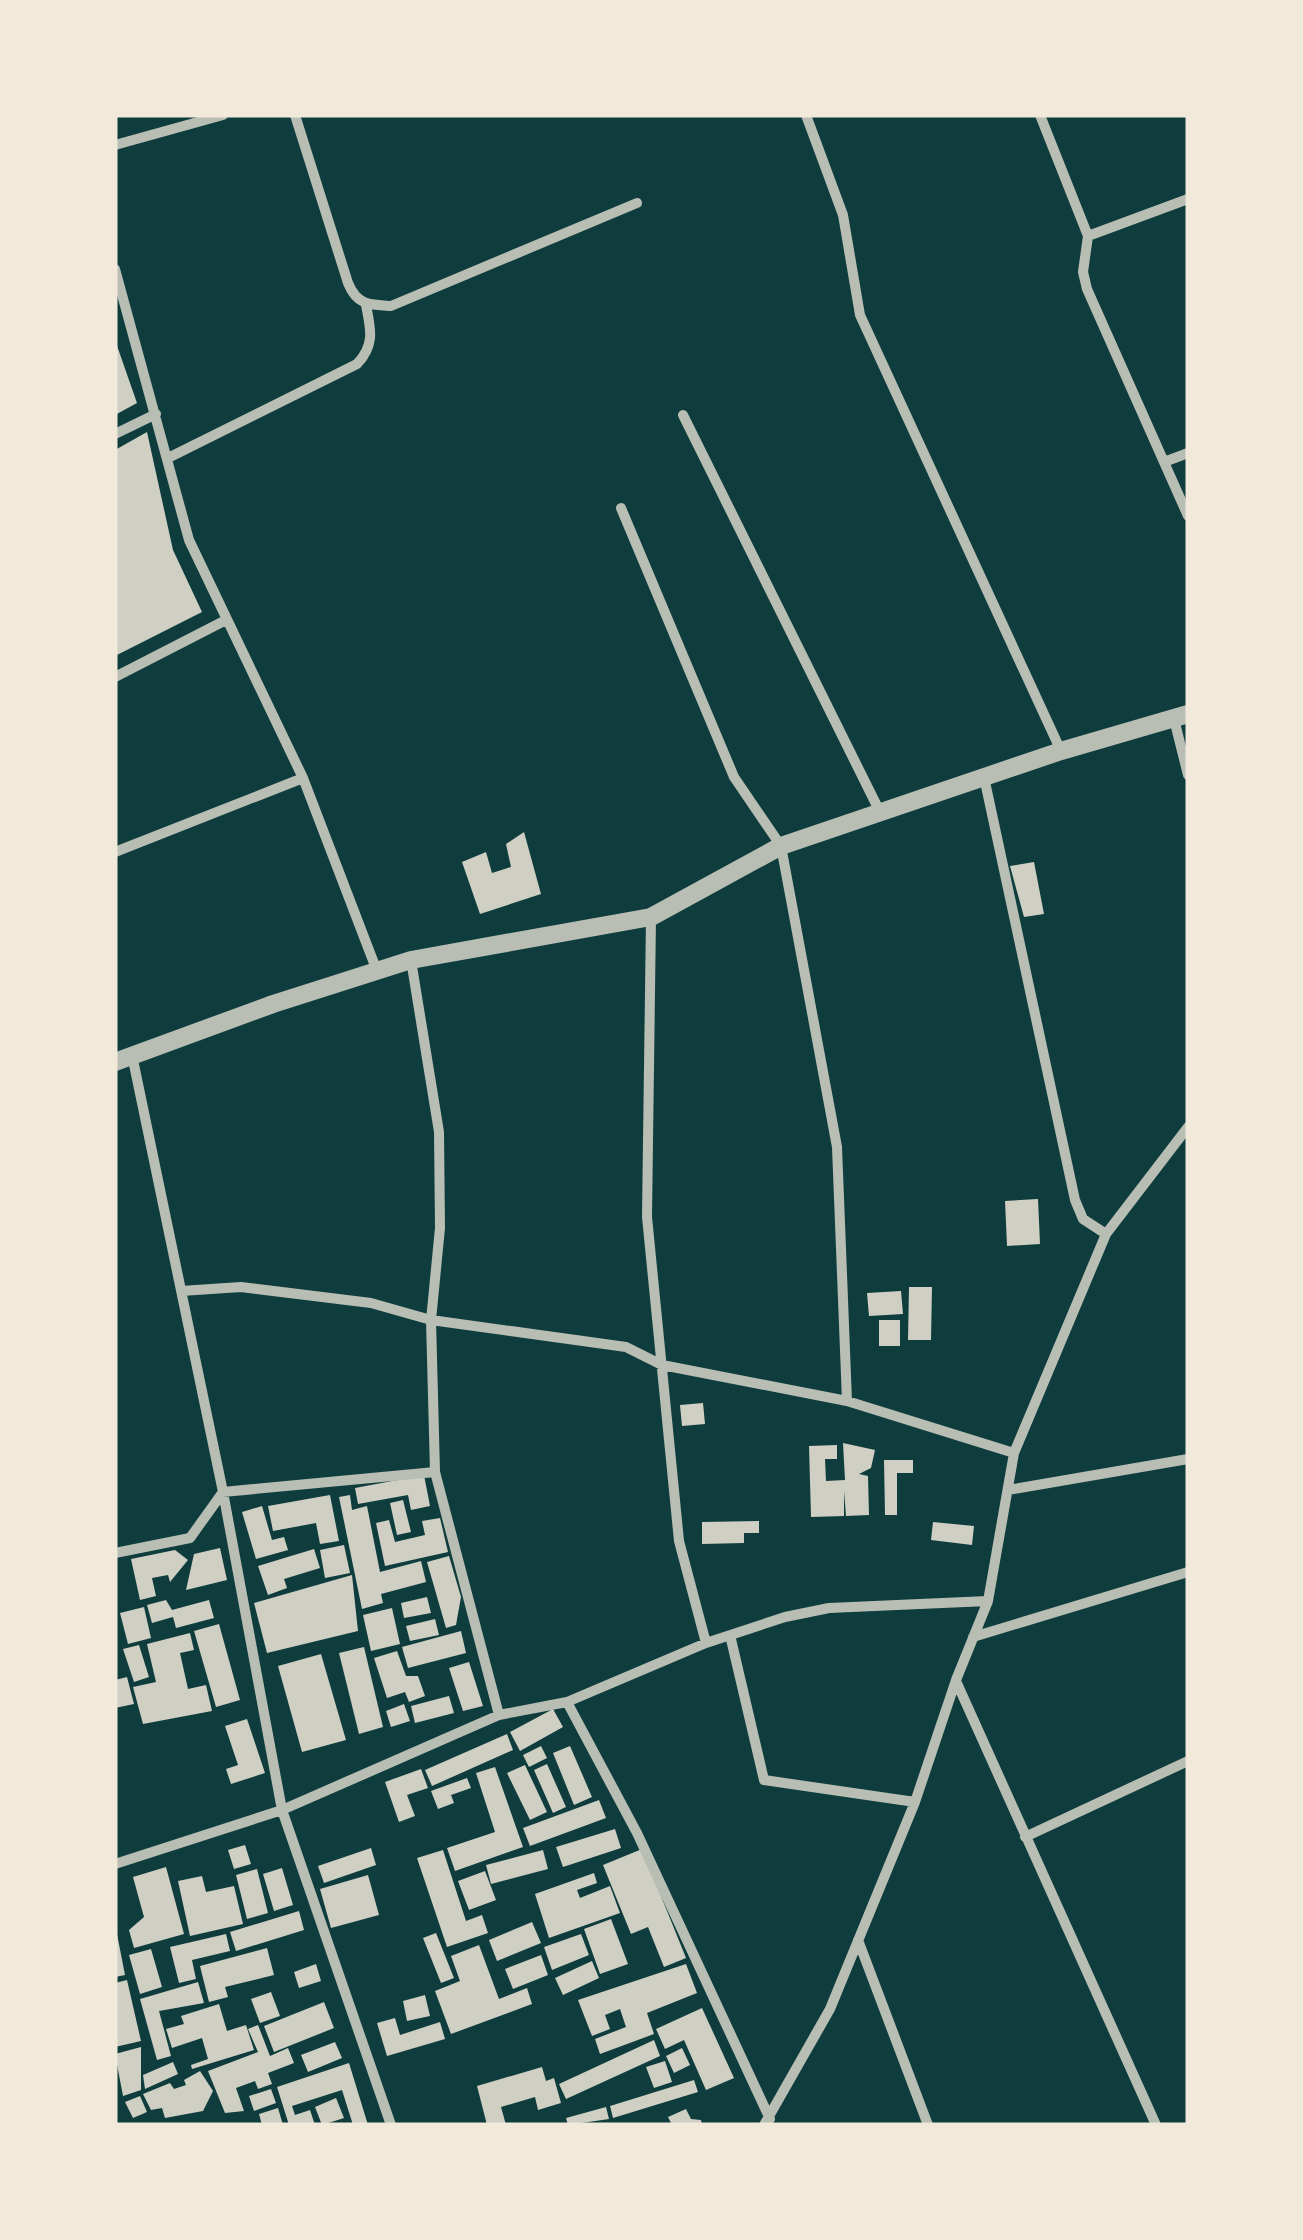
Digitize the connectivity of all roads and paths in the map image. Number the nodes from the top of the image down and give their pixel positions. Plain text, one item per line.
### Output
1 (223, 115) edge
2 (295, 115) edge
3 (806, 115) edge
4 (1040, 115) edge
5 (115, 145) edge
6 (1188, 198) edge
7 (637, 203) dead end
8 (1088, 236) junction
9 (115, 269) edge
10 (366, 305) junction
11 (156, 414) junction
12 (683, 415) dead end
13 (115, 434) edge
14 (1188, 454) edge
15 (168, 458) junction
16 (1164, 462) junction
17 (621, 508) dead end
18 (1188, 516) edge
19 (226, 620) junction
20 (115, 676) edge
21 (1181, 717) edge
22 (1061, 751) junction
23 (1188, 775) edge
24 (984, 777) junction
25 (303, 778) junction
26 (879, 810) junction
27 (781, 846) junction
28 (115, 852) edge
29 (651, 917) junction
30 (411, 960) junction
31 (377, 971) junction
32 (124, 1059) edge
33 (1188, 1127) edge
34 (1106, 1234) junction
35 (181, 1291) junction
36 (431, 1320) junction
37 (662, 1366) junction
38 (848, 1401) junction
39 (1014, 1453) junction
40 (1188, 1459) edge
41 (435, 1472) junction
42 (1008, 1490) junction
43 (223, 1492) junction
44 (115, 1553) edge
45 (1188, 1572) edge
46 (988, 1602) junction
47 (730, 1636) junction
48 (972, 1637) junction
49 (706, 1643) junction
50 (956, 1680) junction
51 (566, 1702) junction
52 (498, 1716) junction
53 (1188, 1761) edge
54 (915, 1802) junction
55 (282, 1810) junction
56 (1025, 1837) junction
57 (115, 1864) edge
58 (857, 1940) junction
59 (768, 2123) edge
60 (391, 2125) edge
61 (928, 2125) edge
62 (1156, 2125) edge

1 - 5 street
2 - 10 street
3 - 22 street
4 - 8 street
6 - 8 street
7 - 10 street
8 - 16 street
9 - 11 street
10 - 15 street
11 - 13 street
11 - 15 street
12 - 26 street
14 - 16 street
15 - 19 street
16 - 18 street
17 - 27 street
19 - 20 street
19 - 25 street
21 - 22 street
21 - 23 street
22 - 24 street
24 - 26 street
24 - 34 street
25 - 28 street
25 - 31 street
26 - 27 street
27 - 29 street
27 - 38 street
29 - 30 street
29 - 37 street
30 - 31 street
30 - 36 street
31 - 32 street
32 - 35 street
33 - 34 street
34 - 39 street
35 - 36 street
35 - 43 street
36 - 37 street
36 - 41 street
37 - 38 street
37 - 49 street
38 - 39 street
39 - 42 street
40 - 42 street
41 - 43 street
41 - 52 street
42 - 46 street
43 - 44 street
43 - 55 street
45 - 48 street
46 - 47 street
46 - 48 street
47 - 49 street
47 - 54 street
48 - 50 street
49 - 51 street
50 - 54 street
50 - 56 street
51 - 52 street
51 - 59 street
52 - 55 street
53 - 56 street
54 - 58 street
55 - 57 street
55 - 60 street
56 - 62 street
58 - 59 street
58 - 61 street

